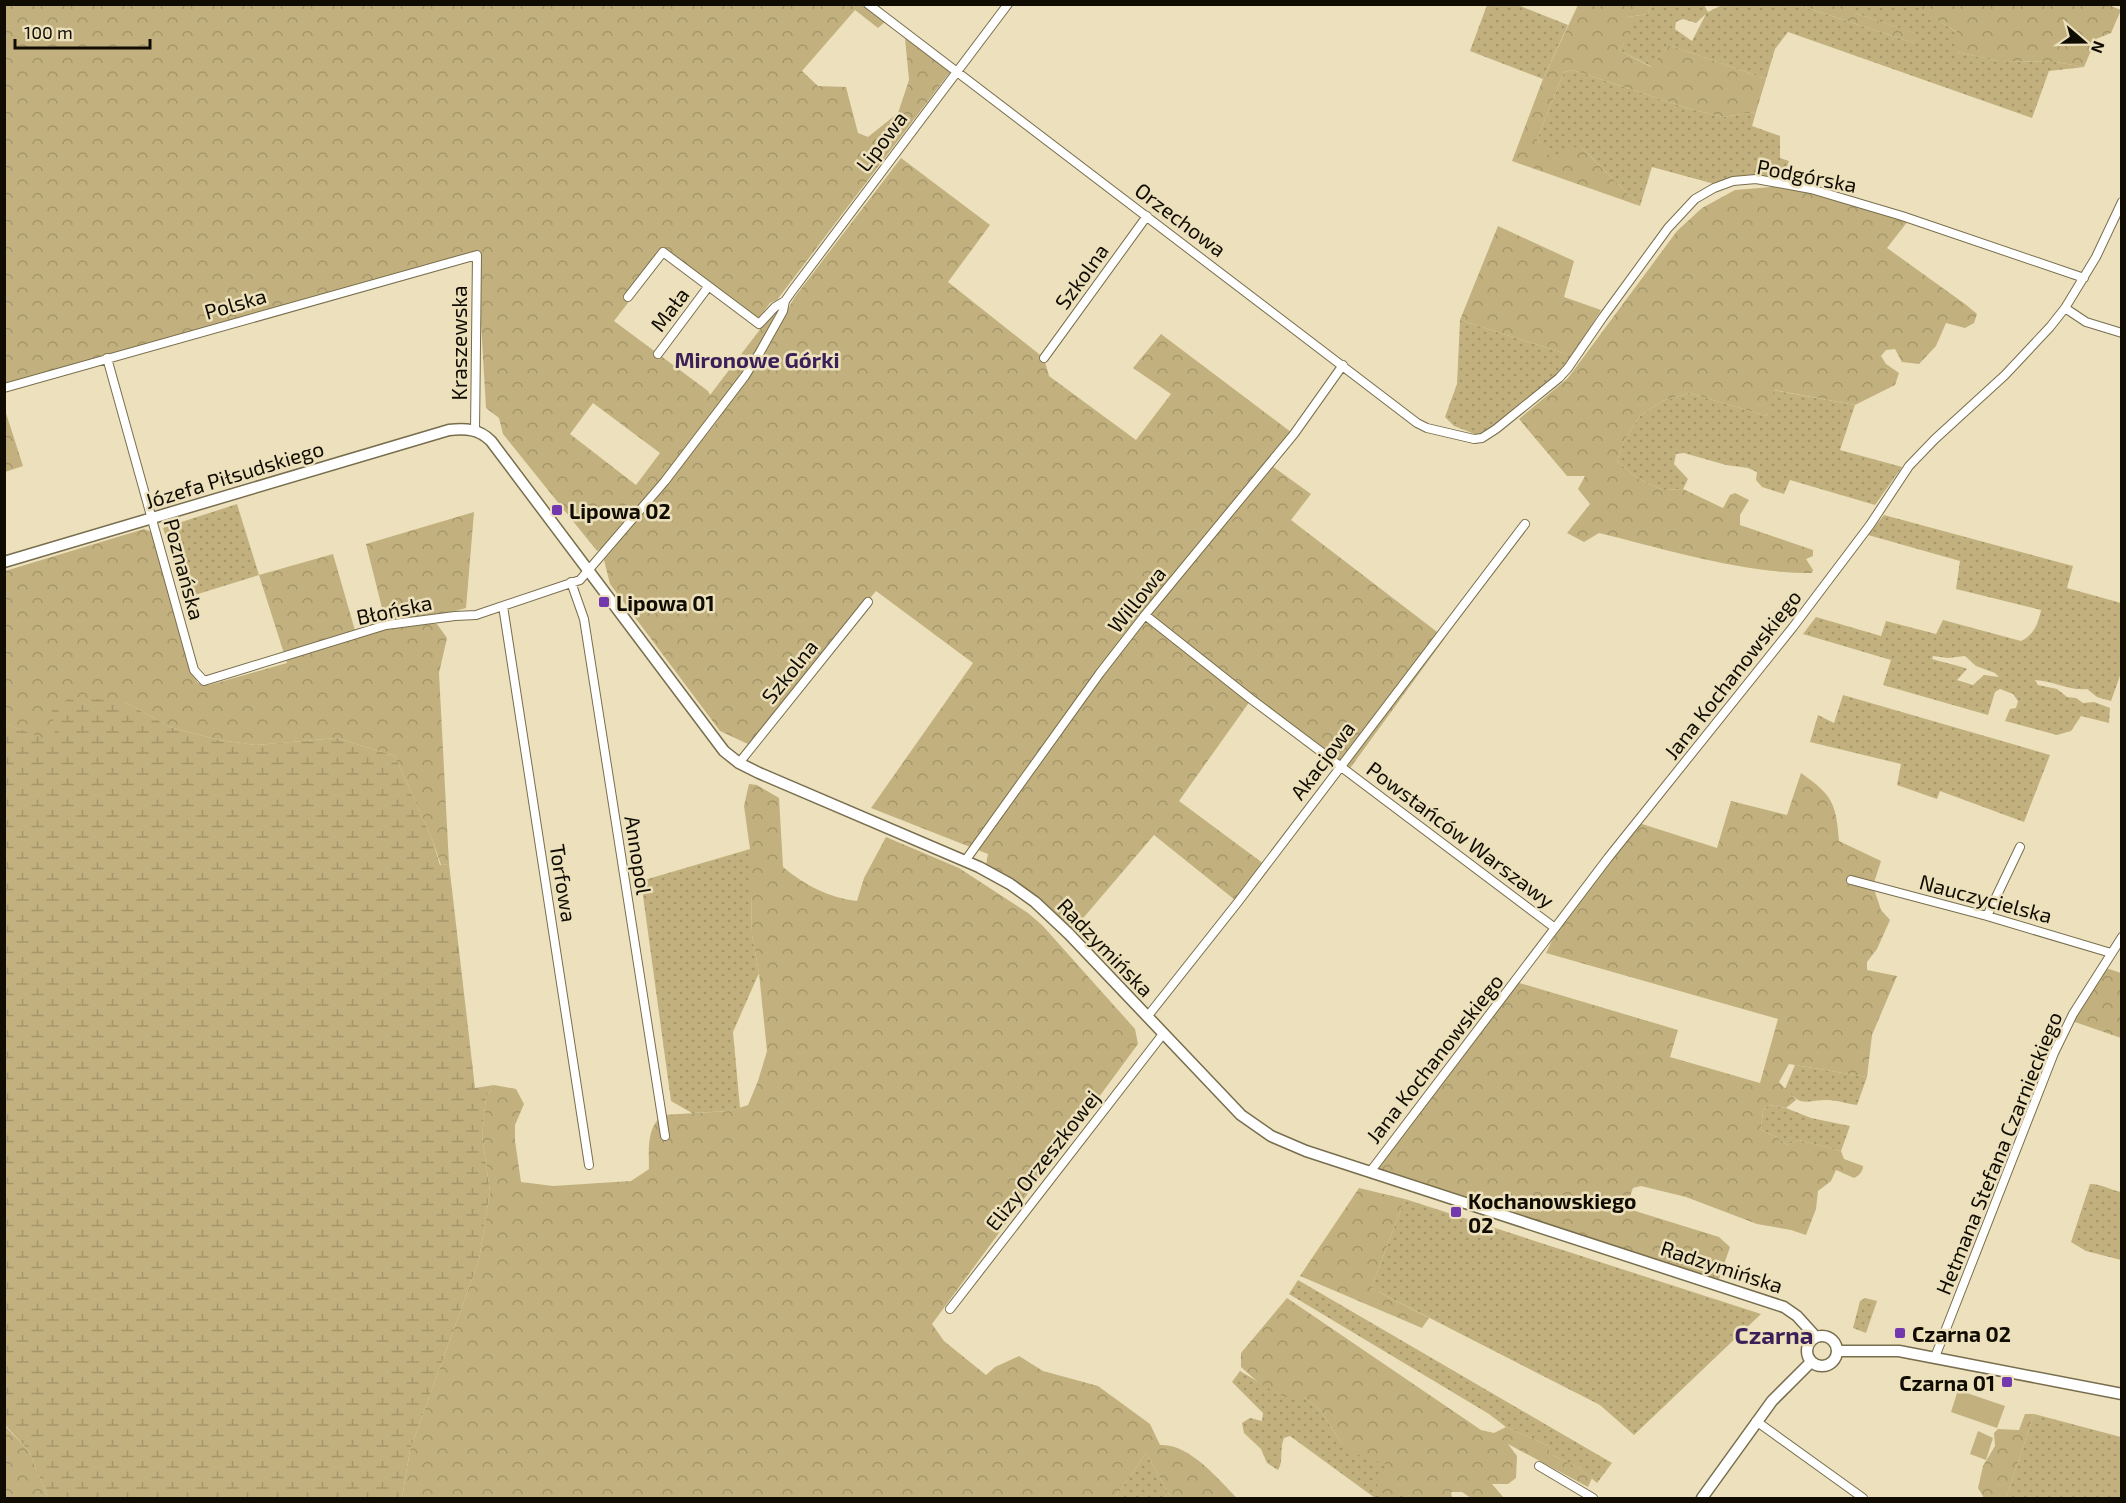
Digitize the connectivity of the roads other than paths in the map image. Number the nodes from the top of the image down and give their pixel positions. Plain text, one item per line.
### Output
1 (868, 4) edge
2 (1008, 4) edge
3 (957, 71) junction
4 (2121, 202) edge
5 (1147, 216) junction
6 (477, 255) joint
7 (2084, 278) junction
8 (708, 287) junction
9 (628, 297) dead end
10 (785, 301) junction
11 (2065, 308) junction
12 (2121, 333) edge
13 (658, 354) dead end
14 (1044, 357) dead end
15 (107, 358) junction
16 (1344, 365) junction
17 (4, 388) edge
18 (476, 431) junction
19 (1482, 438) joint
20 (152, 519) junction
21 (1525, 524) dead end
22 (4, 562) edge
23 (589, 571) junction
24 (572, 582) junction
25 (868, 602) dead end
26 (503, 606) junction
27 (1145, 615) junction
28 (204, 681) joint
29 (739, 763) junction
30 (1341, 766) junction
31 (2020, 847) dead end
32 (965, 861) junction
33 (1851, 880) dead end
34 (1987, 916) junction
35 (1555, 928) junction
36 (2121, 937) edge
37 (2111, 953) junction
38 (1147, 1017) junction
39 (1163, 1034) junction
40 (665, 1136) dead end
41 (589, 1165) dead end
42 (1370, 1172) junction
43 (950, 1309) dead end
44 (1816, 1337) junction
45 (1837, 1351) junction
46 (1935, 1357) junction
47 (1811, 1362) junction
48 (2121, 1394) edge
49 (1756, 1421) junction
50 (1539, 1466) dead end
51 (1593, 1498) edge
52 (1702, 1498) edge
53 (1863, 1498) edge

1 - 3 street, Orzechowa
2 - 3 street, Lipowa
3 - 5 street, Orzechowa
3 - 10 street, Lipowa
4 - 7 street, Jana Kochanowskiego
5 - 14 street, Szkolna
5 - 16 street, Orzechowa
6 - 15 street, Polska
6 - 18 street, Kraszewska
7 - 11 street, Jana Kochanowskiego
7 - 19 street, Podgórska
8 - 9 street, Mała
8 - 10 street, Lipowa
8 - 13 street, Mała
10 - 23 street, Lipowa
11 - 12 street
11 - 35 street, Jana Kochanowskiego
15 - 17 street, Polska
15 - 20 street, Poznańska
16 - 19 street, Orzechowa
16 - 27 street, Willowa
18 - 20 street, Józefa Piłsudskiego
18 - 23 street, Radzymińska
20 - 22 street, Józefa Piłsudskiego
20 - 28 street, Poznańska
21 - 30 street, Akacjowa
23 - 24 street, Błońska
23 - 29 street, Radzymińska
24 - 26 street, Błońska
24 - 40 street, Annopol
25 - 29 street, Szkolna
26 - 28 street, Błońska
26 - 41 street, Torfowa
27 - 30 street, Powstańców Warszawy
27 - 32 street, Willowa
29 - 32 street, Radzymińska
30 - 35 street, Powstańców Warszawy
30 - 38 street, Akacjowa
31 - 34 street
32 - 38 street, Radzymińska
33 - 34 street, Nauczycielska
34 - 37 street, Nauczycielska
35 - 42 street, Jana Kochanowskiego
36 - 37 street, Hetmana Stefana Czarnieckiego
37 - 46 street, Hetmana Stefana Czarnieckiego
38 - 39 street, Radzymińska
39 - 42 street, Radzymińska
39 - 43 street, Elizy Orzeszkowej
42 - 44 street, Radzymińska
44 - 45 street
44 - 47 street
45 - 46 street
45 - 47 street
46 - 48 street
47 - 49 street
49 - 52 street
49 - 53 street
50 - 51 street

